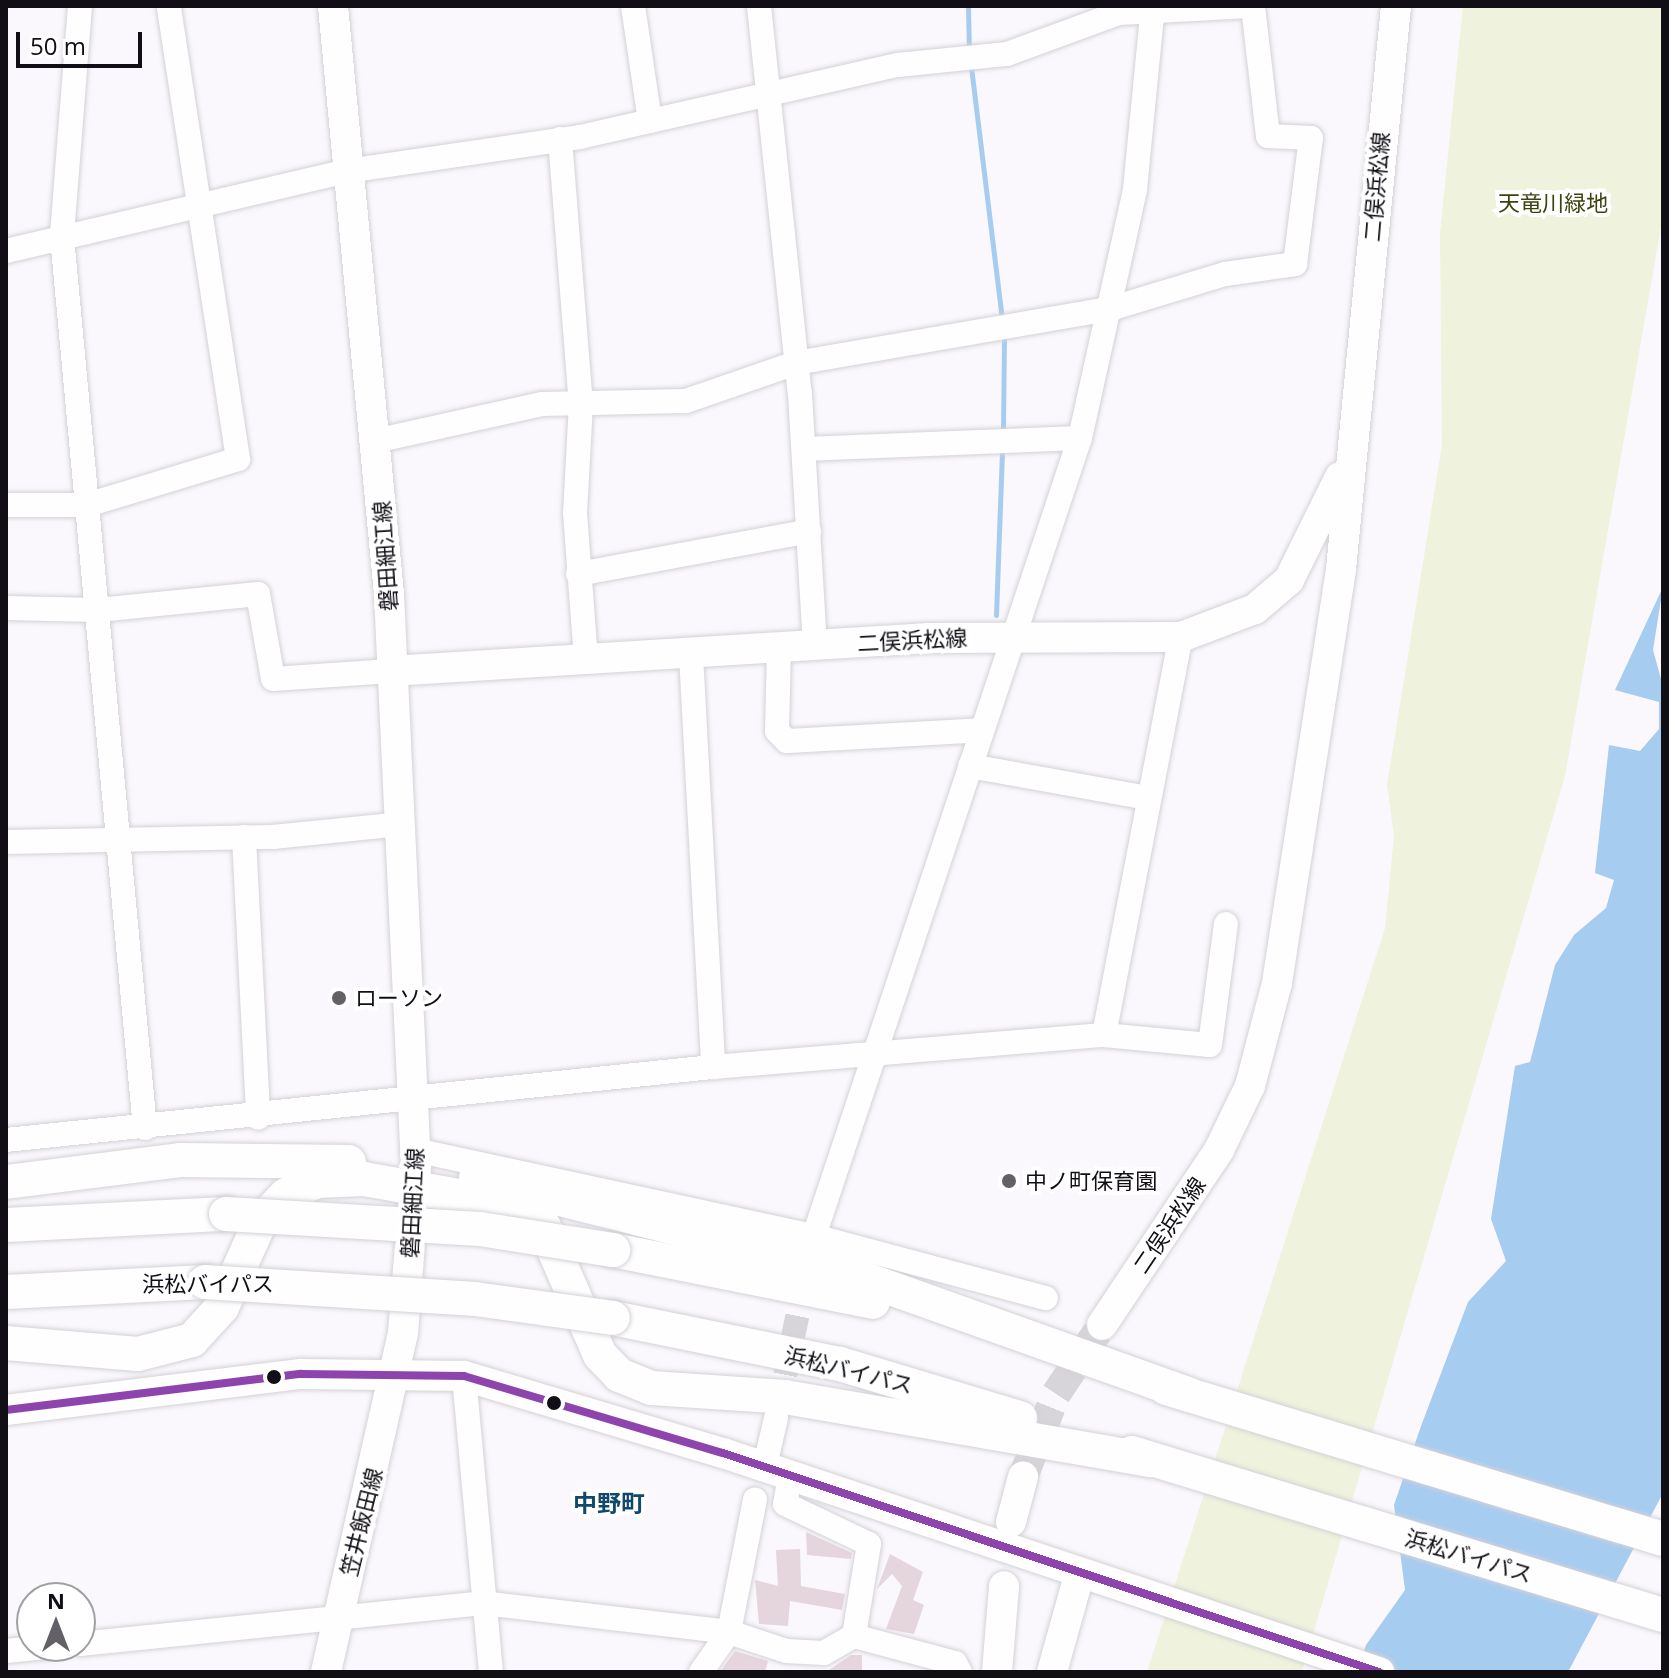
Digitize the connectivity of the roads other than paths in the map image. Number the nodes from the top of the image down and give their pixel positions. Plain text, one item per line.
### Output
1 (80, 6) edge
2 (169, 6) edge
3 (333, 6) edge
4 (633, 6) edge
5 (759, 6) edge
6 (1252, 6) edge
7 (1396, 6) edge
8 (1153, 9) edge
9 (768, 95) junction
10 (650, 121) junction
11 (560, 139) junction
12 (348, 171) junction
13 (201, 207) junction
14 (62, 237) junction
15 (6, 251) edge
16 (1113, 308) junction
17 (796, 363) junction
18 (581, 403) junction
19 (1080, 438) junction
20 (375, 441) junction
21 (804, 449) junction
22 (1346, 464) junction
23 (6, 505) edge
24 (87, 505) junction
25 (809, 531) junction
26 (578, 574) junction
27 (6, 608) edge
28 (98, 610) junction
29 (1012, 637) junction
30 (1181, 637) junction
31 (815, 646) junction
32 (779, 649) junction
33 (691, 655) junction
34 (586, 661) junction
35 (391, 671) junction
36 (982, 730) junction
37 (970, 766) junction
38 (1147, 798) junction
39 (400, 824) junction
40 (244, 837) junction
41 (119, 839) junction
42 (6, 842) edge
43 (1226, 924) dead end
44 (1104, 1035) junction
45 (874, 1055) junction
46 (713, 1067) junction
47 (413, 1097) junction
48 (258, 1118) junction
49 (145, 1128) junction
50 (6, 1140) edge
51 (416, 1168) junction
52 (6, 1182) edge
53 (6, 1225) edge
54 (814, 1236) junction
55 (6, 1292) edge
56 (1046, 1298) dead end
57 (1102, 1325) tunnel mouth
58 (6, 1343) edge
59 (396, 1372) junction
60 (464, 1376) junction
61 (1187, 1394) junction
62 (6, 1410) edge
63 (776, 1418) tunnel mouth
64 (1151, 1460) junction
65 (779, 1466) junction
66 (1023, 1477) tunnel mouth
67 (755, 1500) dead end
68 (1011, 1522) dead end
69 (1663, 1539) edge
70 (1079, 1575) junction
71 (1004, 1586) dead end
72 (483, 1603) junction
73 (1663, 1615) edge
74 (337, 1617) junction
75 (729, 1632) junction
76 (854, 1636) junction
77 (96, 1642) edge
78 (326, 1672) edge
79 (491, 1672) edge
80 (701, 1672) edge
81 (960, 1672) edge
82 (997, 1672) edge
83 (1052, 1672) edge
84 (1379, 1672) edge

1 - 14 street
2 - 13 street
3 - 12 main road, 磐田細江線
4 - 10 street
5 - 9 street
6 - 8 street
6 - 16 street
7 - 22 main road, 二俣浜松線
8 - 9 street
8 - 16 street
9 - 10 street
9 - 17 street
10 - 11 street
11 - 12 street
11 - 18 street
12 - 13 street
12 - 20 main road, 磐田細江線
13 - 14 street
13 - 24 street
14 - 15 street
14 - 24 street
16 - 17 street
16 - 19 street
17 - 18 street
17 - 21 street
18 - 20 street
18 - 26 street
19 - 21 street
19 - 29 street
20 - 35 main road, 磐田細江線
21 - 25 street
22 - 30 main road, 二俣浜松線
22 - 57 main road, 二俣浜松線
23 - 24 street
24 - 28 street
25 - 26 street
25 - 31 street
26 - 34 street
27 - 28 street
28 - 35 street
28 - 41 street
29 - 30 main road, 二俣浜松線
29 - 31 main road, 二俣浜松線
29 - 36 street
30 - 38 street
31 - 32 main road, 二俣浜松線
32 - 33 main road, 二俣浜松線
32 - 36 street
33 - 34 main road, 二俣浜松線
33 - 46 street
34 - 35 main road, 二俣浜松線
35 - 39 main road, 磐田細江線
36 - 37 street
37 - 38 street
37 - 45 street
38 - 44 street
39 - 40 street
39 - 47 main road, 磐田細江線
40 - 41 street
40 - 48 street
41 - 42 street
41 - 49 street
43 - 44 street
44 - 45 street
45 - 46 street
45 - 54 street
46 - 47 street
47 - 48 street
47 - 51 main road, 磐田細江線
48 - 49 street
49 - 50 street
51 - 52 highway
51 - 54 street
51 - 58 highway
51 - 59 main road, 磐田細江線
51 - 61 highway
51 - 64 highway
53 - 61 highway, bridge
54 - 56 street
55 - 64 highway, 浜松バイパス, bridge
59 - 60 main road
59 - 62 main road
59 - 74 main road, 笠井飯田線
60 - 65 main road
60 - 72 street
61 - 69 highway
63 - 65 street
64 - 73 highway, 浜松バイパス
65 - 70 main road
65 - 76 street
66 - 68 main road
67 - 75 street
70 - 83 main road
70 - 84 main road
71 - 82 main road
72 - 74 street
72 - 75 street
72 - 79 street
74 - 77 street
74 - 78 main road, 笠井飯田線
75 - 76 street
75 - 80 street
76 - 81 street

